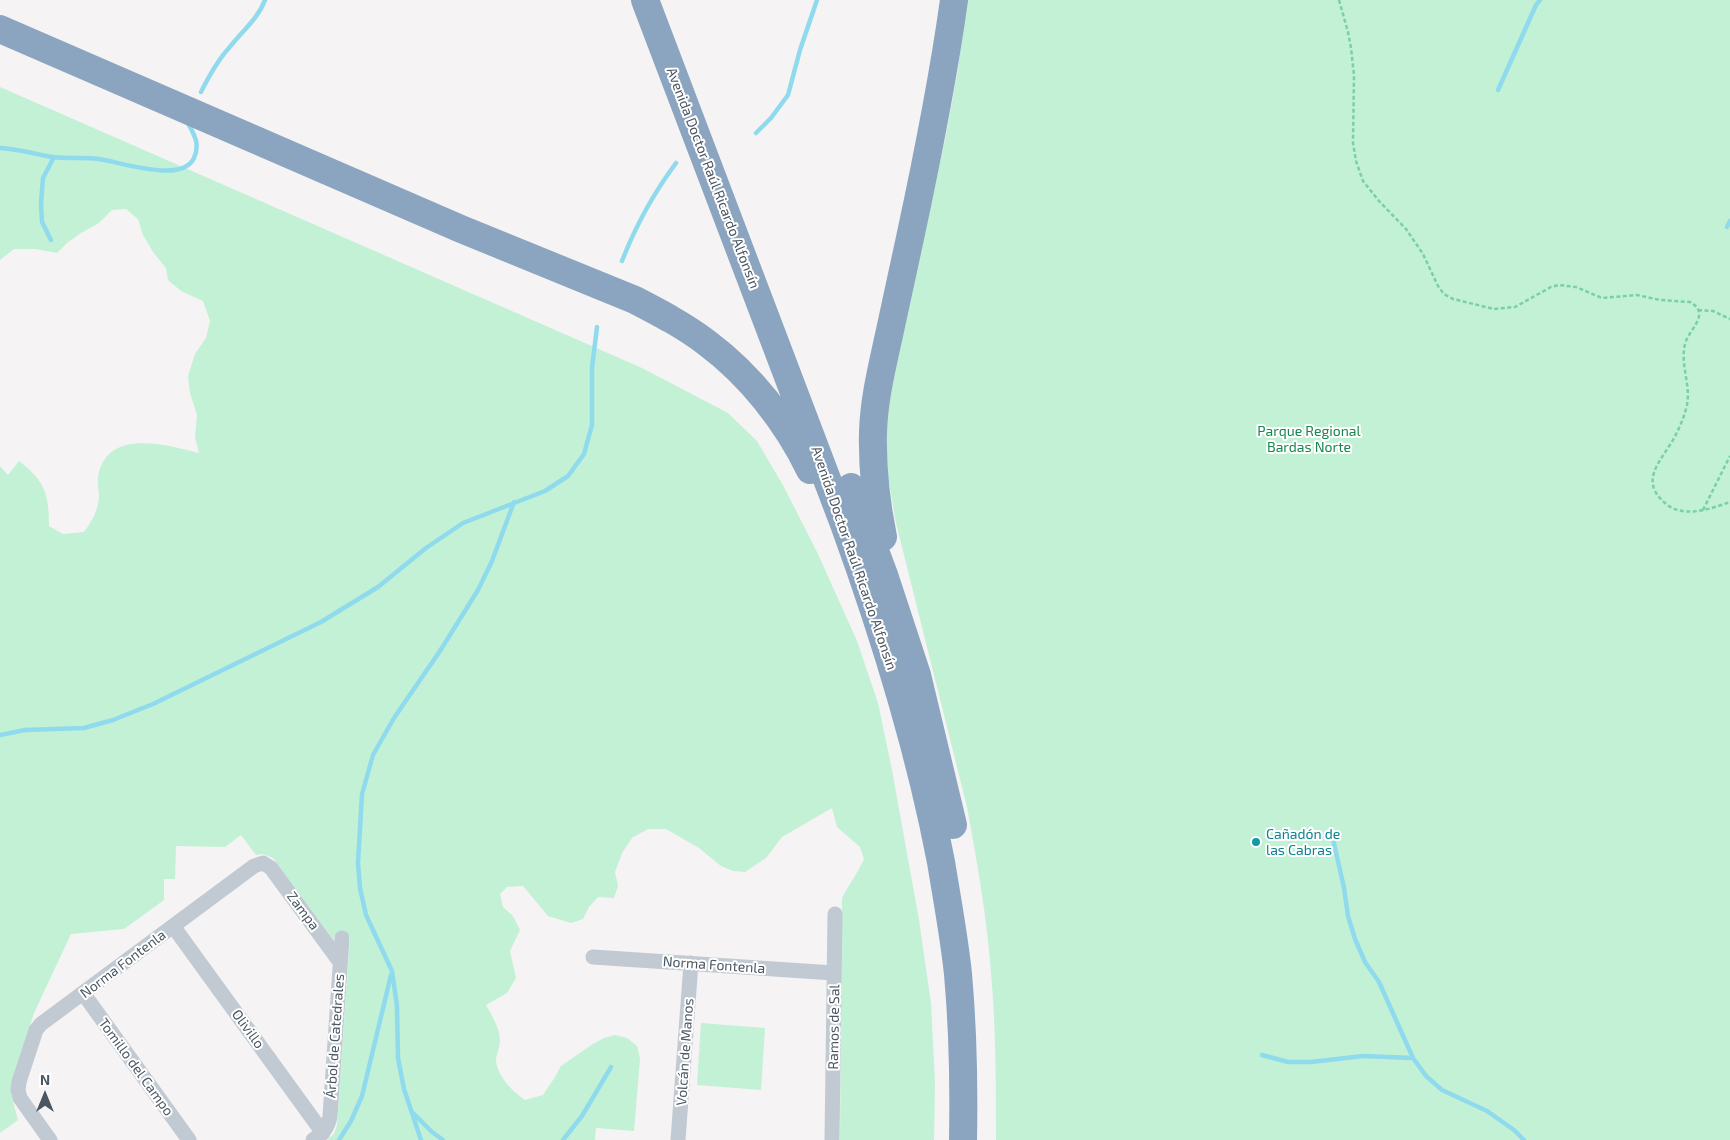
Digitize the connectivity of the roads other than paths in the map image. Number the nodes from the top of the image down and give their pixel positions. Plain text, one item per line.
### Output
1 (645, 0) edge
2 (665, 0) edge
3 (954, 0) edge
4 (0, 29) edge
5 (867, 588) junction
6 (917, 674) junction
7 (263, 863) joint
8 (835, 914) dead end
9 (173, 926) junction
10 (342, 938) dead end
11 (593, 957) dead end
12 (340, 962) junction
13 (691, 963) junction
14 (834, 973) junction
15 (83, 993) junction
16 (318, 1136) edge
17 (50, 1140) edge
18 (189, 1140) edge
19 (678, 1140) edge
20 (832, 1140) edge
21 (963, 1140) edge
22 (980, 1140) edge

1 - 5 highway, Avenida Doctor Raúl Ricardo Alfonsín
2 - 6 highway, Avenida Doctor Raúl Ricardo Alfonsín
3 - 6 highway
4 - 5 highway
5 - 21 highway, Avenida Doctor Raúl Ricardo Alfonsín
6 - 22 highway, Avenida Doctor Raúl Ricardo Alfonsín
7 - 9 street, Norma Fontenla
7 - 12 street, Zampa
8 - 14 street, Ramos de Sal
9 - 15 street, Norma Fontenla
9 - 16 street, Olivillo
10 - 12 street, Árbol de Catedrales
11 - 13 street, Norma Fontenla
12 - 16 street, Árbol de Catedrales
13 - 14 street, Norma Fontenla
13 - 19 street, Volcán de Manos
14 - 20 street, Ramos de Sal
15 - 17 street, Norma Fontenla
15 - 18 street, Tomillo del Campo

